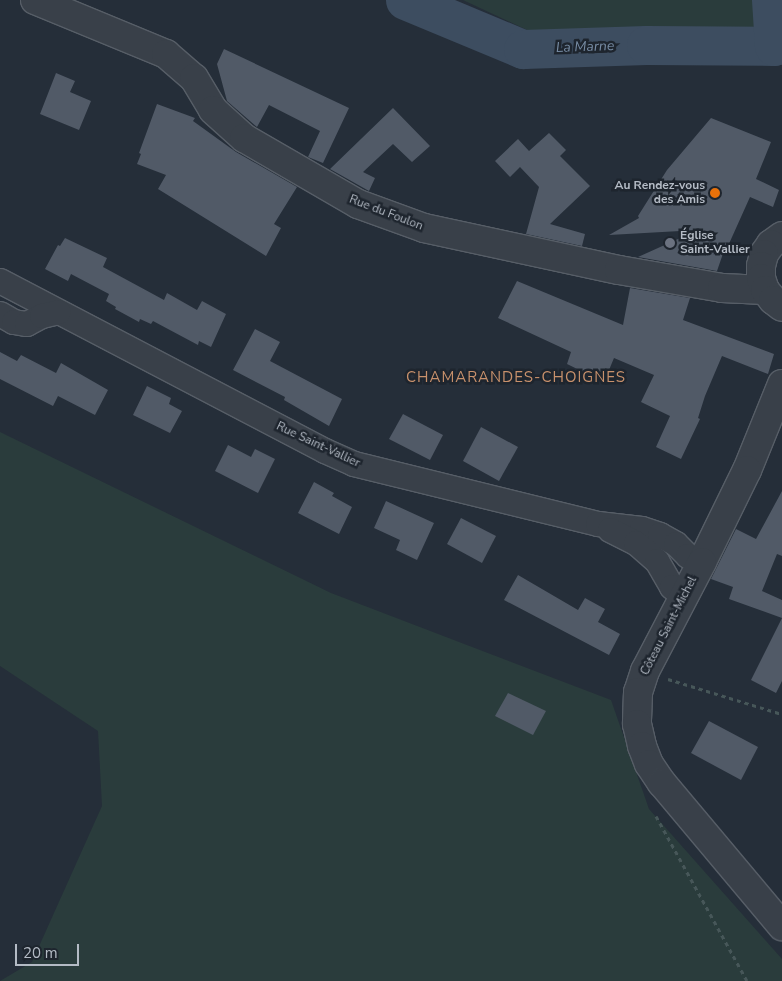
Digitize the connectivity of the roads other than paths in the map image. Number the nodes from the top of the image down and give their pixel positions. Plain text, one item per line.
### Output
1 (35, 0) edge
2 (782, 236) edge
3 (0, 281) edge
4 (773, 298) edge
5 (59, 312) junction
6 (0, 314) edge
7 (782, 384) edge
8 (598, 524) junction
9 (702, 562) junction
10 (684, 597) junction
11 (782, 926) edge

1 - 4 street, Rue du Foulon
2 - 4 street
3 - 5 street, Rue Saint-Vallier
5 - 6 street
5 - 8 street, Rue Saint-Vallier
7 - 9 street, Côteau Saint-Michel
8 - 9 street, Rue Saint-Vallier
8 - 10 street, Rue Saint-Vallier
9 - 10 street, Côteau Saint-Michel
10 - 11 street, Côteau Saint-Michel

